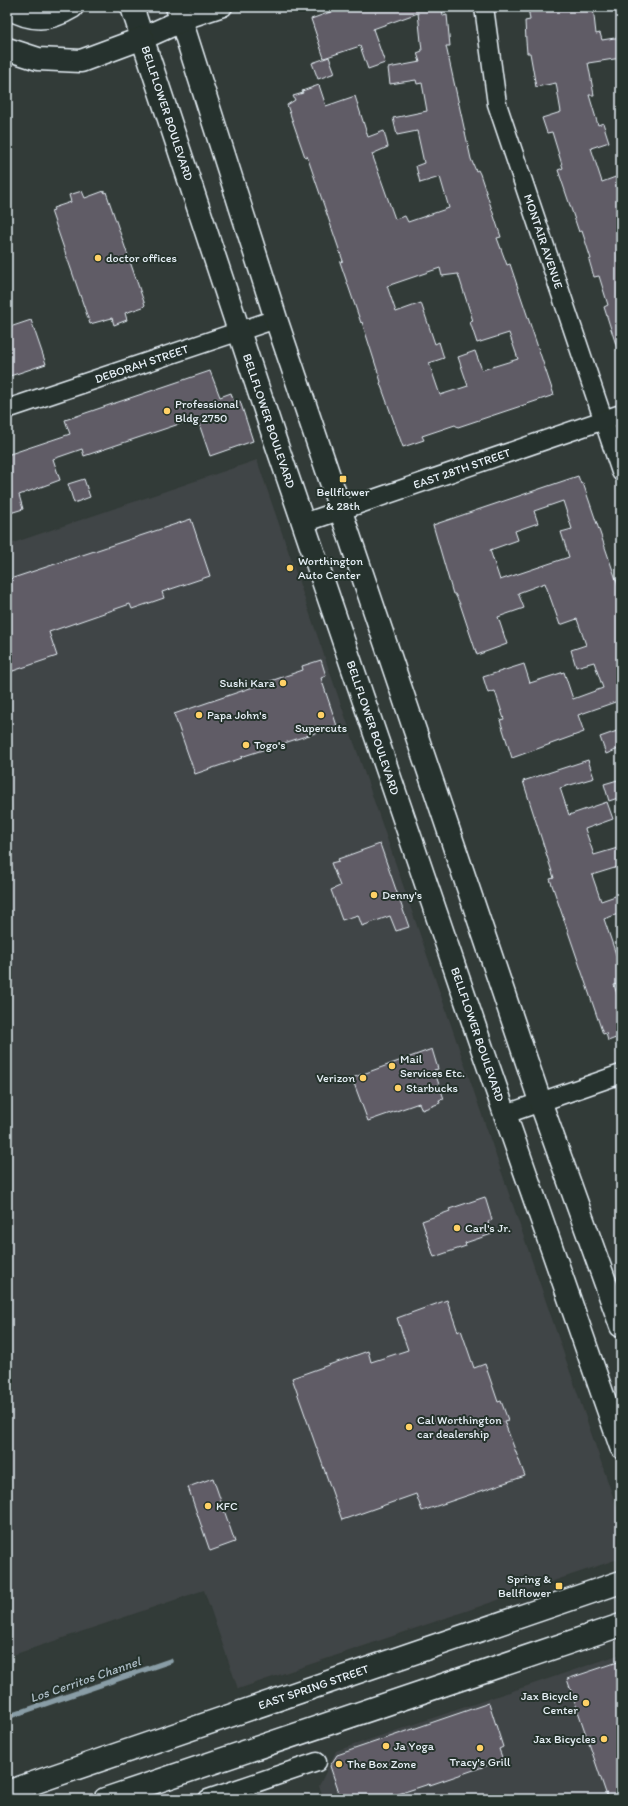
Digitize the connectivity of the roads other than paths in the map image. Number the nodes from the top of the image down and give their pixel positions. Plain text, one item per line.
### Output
1 (7, 7) edge
2 (72, 7) edge
3 (132, 7) edge
4 (223, 7) edge
5 (484, 7) edge
6 (179, 14) edge
7 (143, 38) junction
8 (7, 49) edge
9 (276, 319) junction
10 (238, 332) junction
11 (7, 409) edge
12 (621, 414) edge
13 (603, 420) junction
14 (621, 472) edge
15 (340, 510) junction
16 (304, 523) junction
17 (621, 1074) edge
18 (540, 1101) junction
19 (506, 1114) junction
20 (621, 1326) edge
21 (621, 1447) edge
22 (621, 1582) edge
23 (621, 1625) edge
24 (317, 1762) dead end
25 (7, 1792) edge
26 (105, 1799) edge
27 (209, 1799) edge

1 - 2 main road
3 - 7 main road, BELLFLOWER BOULEVARD
4 - 6 street
5 - 13 street, MONTAIR AVENUE
6 - 7 main road
6 - 9 main road
7 - 8 main road
7 - 10 main road, BELLFLOWER BOULEVARD
9 - 10 street, DEBORAH STREET
9 - 15 main road
10 - 11 street, DEBORAH STREET
10 - 16 main road, BELLFLOWER BOULEVARD
12 - 13 street, EAST 28TH STREET
13 - 14 street, MONTAIR AVENUE
13 - 15 street, EAST 28TH STREET
15 - 16 street, EAST 28TH STREET
15 - 18 main road
16 - 19 main road, BELLFLOWER BOULEVARD
17 - 18 street
18 - 19 street
18 - 20 main road
19 - 21 main road, BELLFLOWER BOULEVARD
22 - 25 main road, EAST SPRING STREET
23 - 26 main road
24 - 27 street

